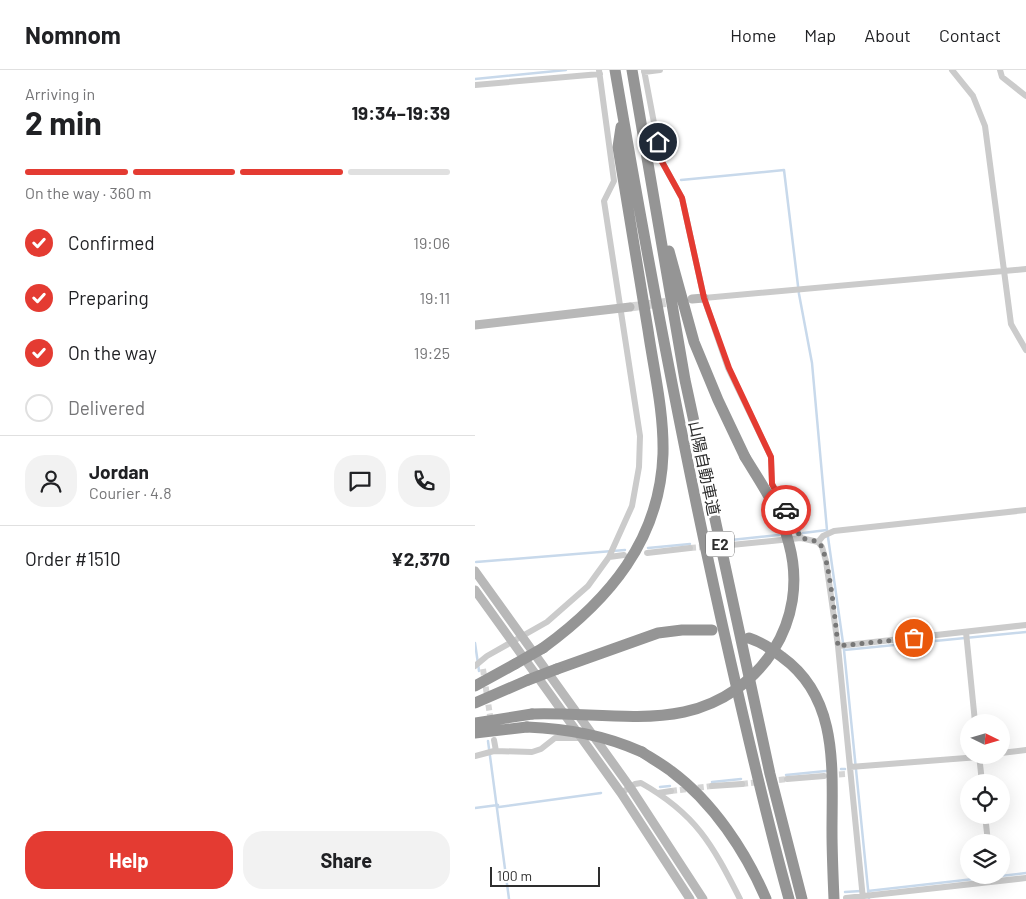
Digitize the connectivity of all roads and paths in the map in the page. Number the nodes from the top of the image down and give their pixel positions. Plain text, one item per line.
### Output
1 (615, 70) edge
2 (640, 70) edge
3 (659, 70) edge
4 (952, 70) edge
5 (599, 72) edge
6 (1001, 72) edge
7 (475, 85) edge
8 (1026, 96) edge
9 (651, 187) junction
10 (630, 190) junction
11 (1026, 269) edge
12 (1002, 270) junction
13 (704, 298) junction
14 (692, 299) dead end
15 (625, 308) junction
16 (475, 325) edge
17 (1026, 350) edge
18 (1026, 510) edge
19 (801, 538) junction
20 (818, 542) junction
21 (731, 545) tunnel mouth
22 (690, 548) tunnel mouth
23 (611, 553) junction
24 (647, 553) dead end
25 (624, 555) dead end
26 (475, 571) edge
27 (475, 590) edge
28 (1026, 625) edge
29 (712, 630) dead end
30 (967, 635) junction
31 (523, 637) junction
32 (749, 638) dead end
33 (513, 643) junction
34 (842, 646) junction
35 (475, 666) edge
36 (475, 686) edge
37 (475, 703) edge
38 (974, 714) edge
39 (475, 722) edge
40 (475, 733) edge
41 (580, 738) junction
42 (494, 740) dead end
43 (1026, 750) edge
44 (495, 751) junction
45 (1010, 751) edge
46 (475, 756) edge
47 (960, 758) edge
48 (852, 769) junction
49 (824, 776) tunnel mouth
50 (787, 779) tunnel mouth
51 (741, 784) tunnel mouth
52 (712, 786) tunnel mouth
53 (630, 788) junction
54 (671, 791) tunnel mouth
55 (621, 793) junction
56 (658, 793) junction
57 (1010, 878) edge
58 (1026, 878) edge
59 (960, 882) edge
60 (864, 895) edge
61 (840, 898) edge
62 (690, 899) edge
63 (703, 899) edge
64 (740, 899) edge
65 (766, 899) edge
66 (789, 899) edge
67 (802, 899) edge

1 - 10 highway, 山陽自動車道 / E2
2 - 3 street
2 - 9 highway, 山陽自動車道 / E2
2 - 13 street
4 - 12 street
5 - 7 street
5 - 15 street
6 - 8 street
9 - 39 highway, bridge
9 - 67 highway, 山陽自動車道 / E2
10 - 36 highway, bridge
10 - 66 highway, 山陽自動車道 / E2
11 - 12 street
12 - 13 street
12 - 17 street
13 - 14 street
13 - 19 street
15 - 16 street
15 - 23 street
18 - 20 street
19 - 20 street
19 - 21 street
20 - 34 street
22 - 24 street
23 - 25 street
23 - 31 street
26 - 31 street
27 - 33 street
28 - 30 street
29 - 37 highway, bridge
30 - 34 street
30 - 38 street
31 - 33 street
31 - 53 street
32 - 61 highway
33 - 35 street
33 - 41 street
34 - 48 street
40 - 65 highway, bridge
41 - 44 street
41 - 55 street
42 - 44 street
43 - 45 street
44 - 46 street
47 - 48 street
48 - 60 street
49 - 50 street
51 - 52 street
53 - 55 street
53 - 56 street
53 - 63 street
54 - 56 street
55 - 62 street
56 - 64 street
57 - 58 street
59 - 60 street
60 - 61 street

